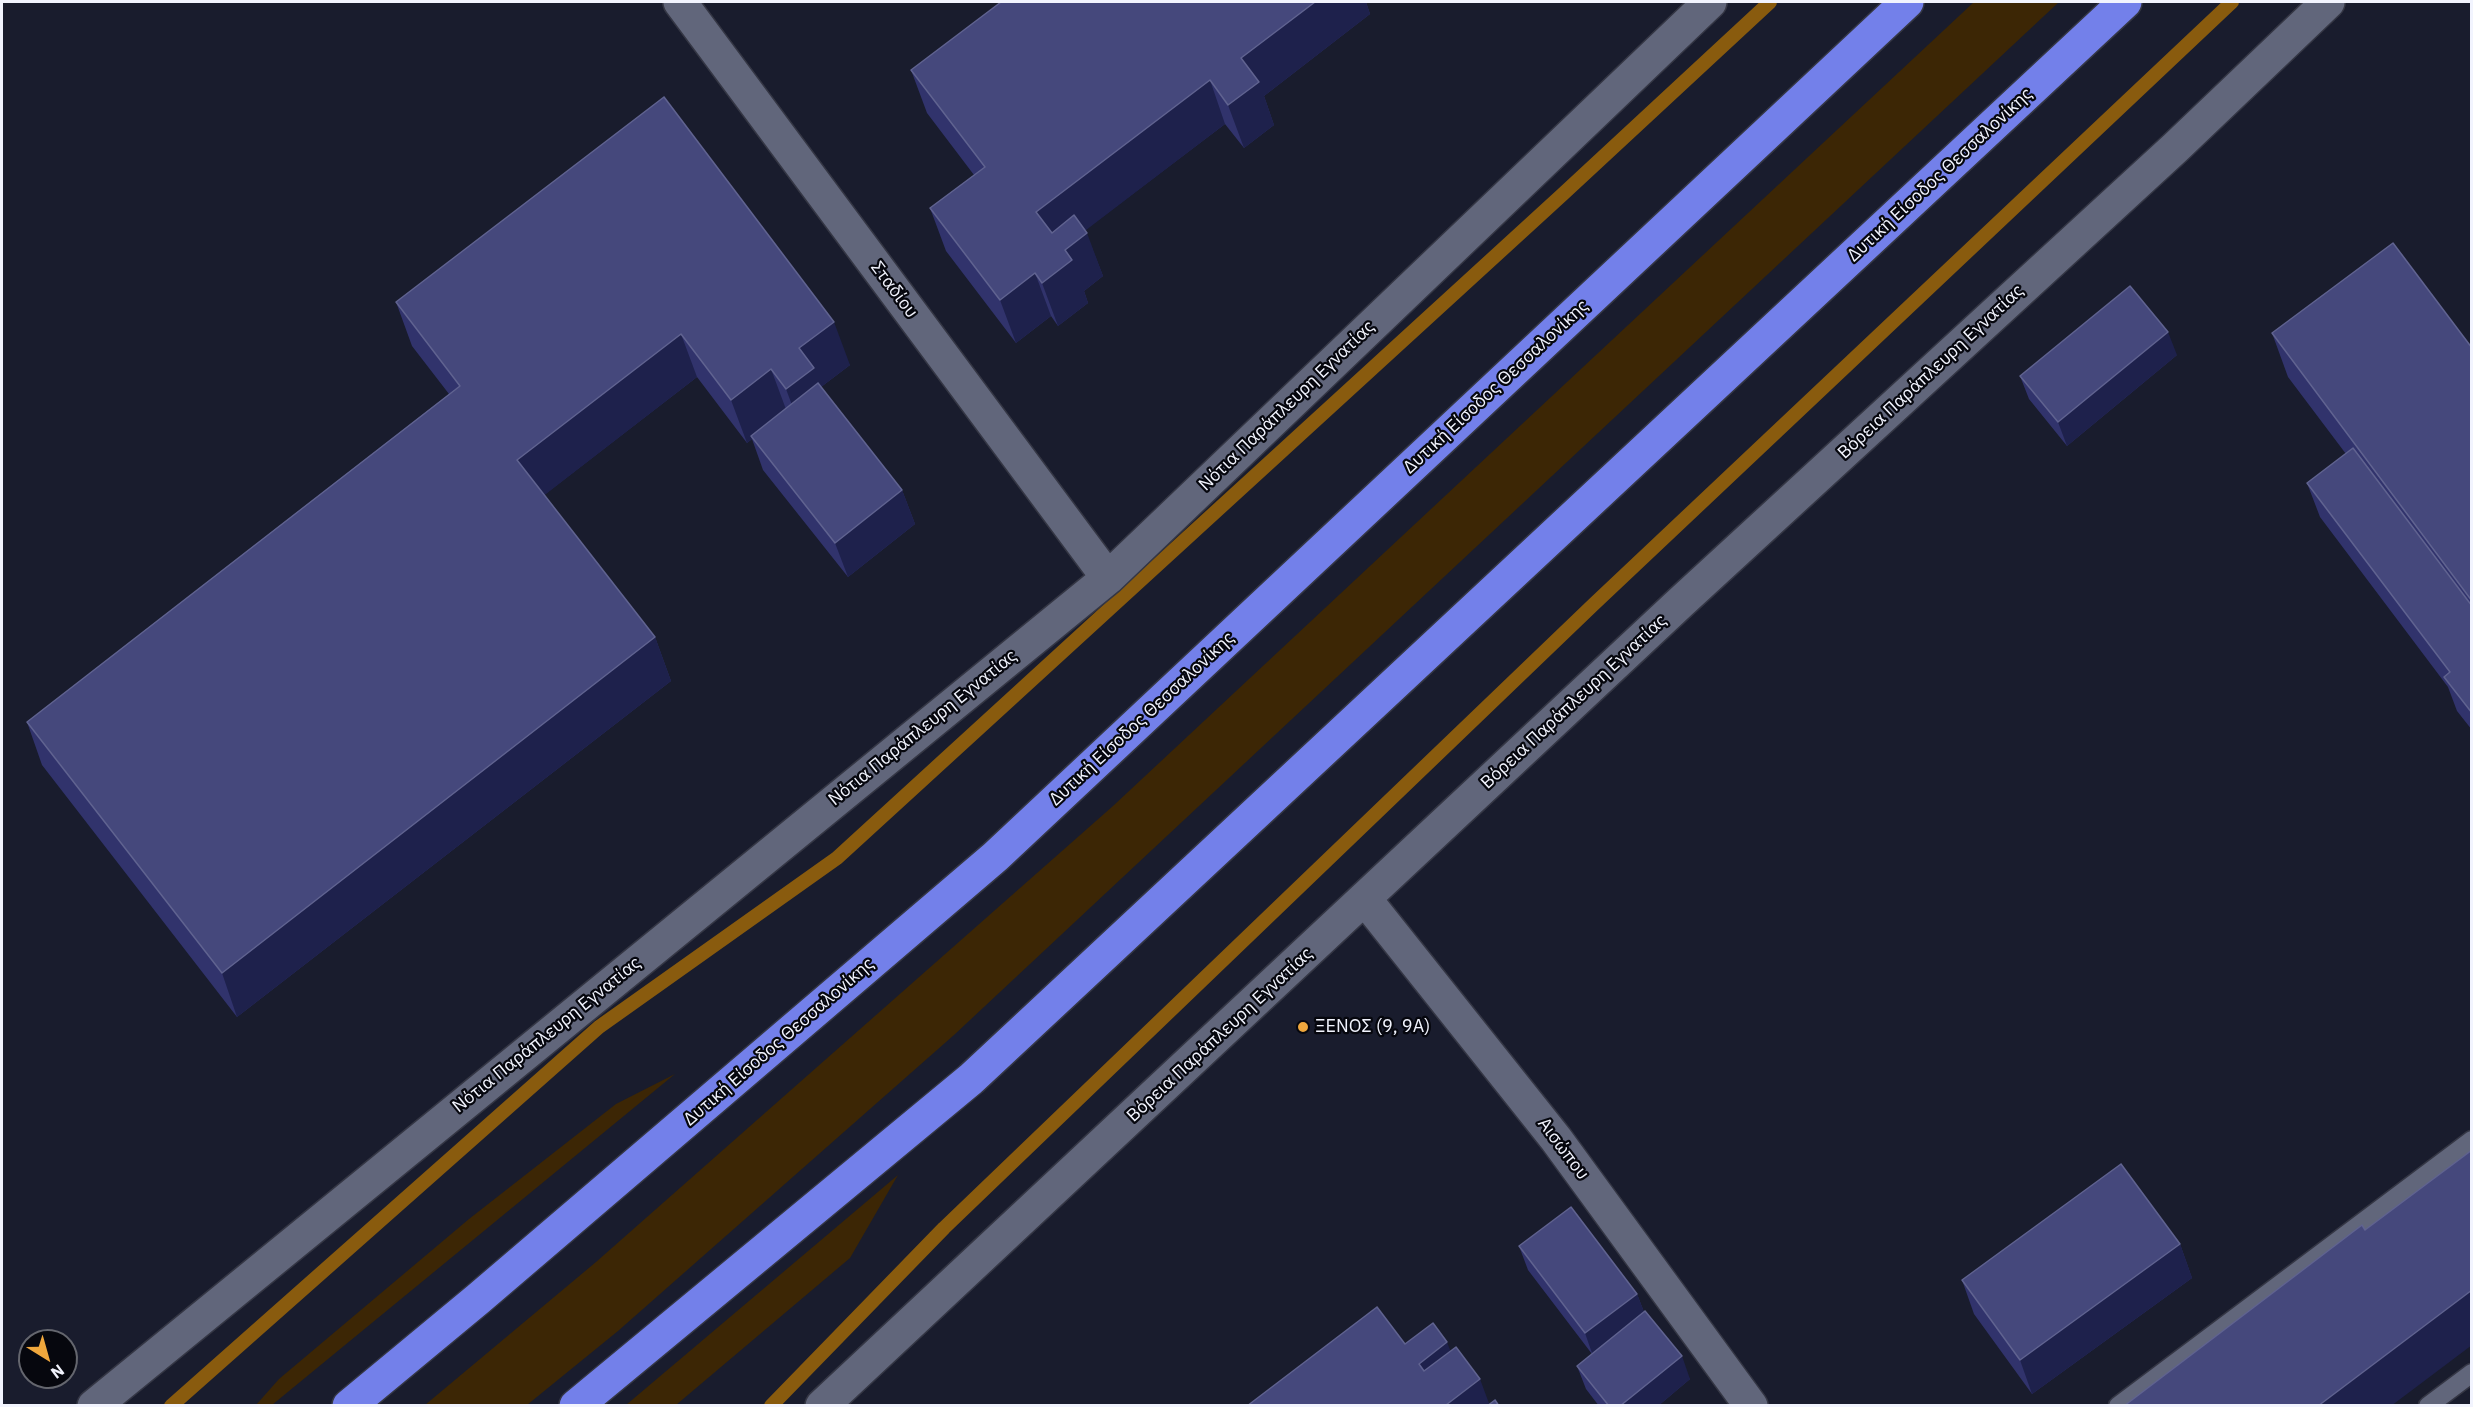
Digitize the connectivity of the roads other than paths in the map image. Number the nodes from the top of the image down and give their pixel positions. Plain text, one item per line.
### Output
1 (680, 2) edge
2 (1710, 2) edge
3 (1907, 2) edge
4 (2125, 2) edge
5 (2328, 2) edge
6 (1108, 578) junction
7 (1365, 899) junction
8 (2472, 1140) edge
9 (2472, 1372) edge
10 (94, 1406) edge
11 (350, 1406) edge
12 (576, 1406) edge
13 (822, 1406) edge
14 (1751, 1406) edge
15 (2118, 1406) edge
16 (2428, 1406) edge

1 - 6 street, Σταδίου
2 - 6 street, Νότια Παράπλευρη Εγνατίας
3 - 11 highway, Δυτική Είσοδος Θεσσαλονίκης
4 - 12 highway, Δυτική Είσοδος Θεσσαλονίκης
5 - 7 street, Βόρεια Παράπλευρη Εγνατίας
6 - 10 street, Νότια Παράπλευρη Εγνατίας
7 - 13 street, Βόρεια Παράπλευρη Εγνατίας
7 - 14 street, Αισώπου
8 - 15 lane
9 - 16 lane

